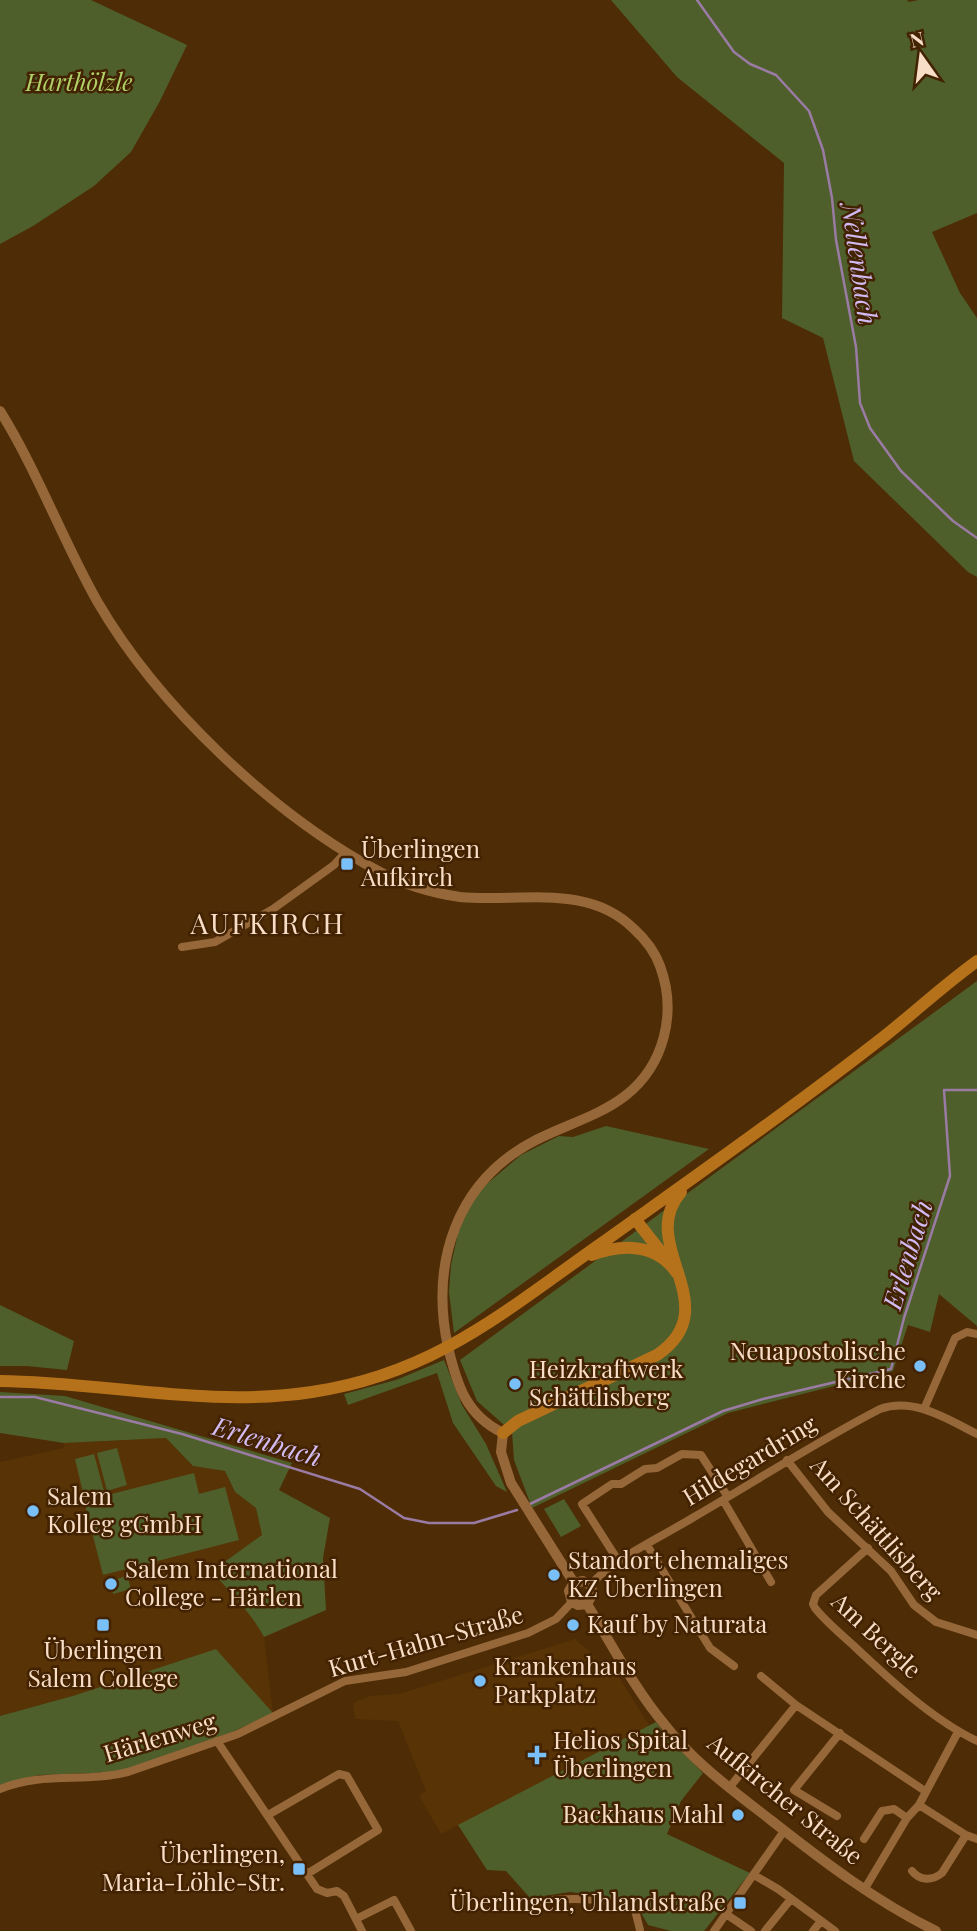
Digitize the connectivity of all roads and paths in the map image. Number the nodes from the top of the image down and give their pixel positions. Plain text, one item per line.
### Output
1 (0, 411) edge
2 (346, 852) junction
3 (181, 947) dead end
4 (977, 961) edge
5 (698, 1174) junction
6 (638, 1217) junction
7 (575, 1262) junction
8 (673, 1263) junction
9 (977, 1334) edge
10 (0, 1381) edge
11 (924, 1409) junction
12 (503, 1433) junction
13 (977, 1434) edge
14 (787, 1460) junction
15 (725, 1499) junction
16 (647, 1545) junction
17 (868, 1548) junction
18 (619, 1562) junction
19 (772, 1582) dead end
20 (574, 1583) junction
21 (590, 1585) junction
22 (572, 1602) junction
23 (587, 1604) junction
24 (977, 1635) edge
25 (734, 1666) dead end
26 (761, 1676) dead end
27 (796, 1705) junction
28 (286, 1711) joint
29 (958, 1732) junction
30 (840, 1733) junction
31 (217, 1741) junction
32 (977, 1741) edge
33 (729, 1787) junction
34 (0, 1789) edge
35 (925, 1791) junction
36 (919, 1805) junction
37 (268, 1815) junction
38 (837, 1816) dead end
39 (907, 1818) junction
40 (784, 1831) junction
41 (966, 1835) junction
42 (864, 1839) dead end
43 (977, 1839) edge
44 (912, 1871) dead end
45 (307, 1874) junction
46 (754, 1875) junction
47 (864, 1889) junction
48 (791, 1899) junction
49 (535, 1902) dead end
50 (726, 1914) junction
51 (356, 1919) junction
52 (821, 1921) junction
53 (362, 1931) edge
54 (411, 1931) edge
55 (641, 1931) edge
56 (714, 1931) edge
57 (751, 1931) edge
58 (765, 1931) edge
59 (813, 1931) edge
60 (835, 1931) edge
61 (936, 1931) edge

1 - 2 street
2 - 3 street
2 - 12 street
4 - 5 main road
5 - 6 main road
5 - 8 main road
6 - 7 main road
6 - 8 main road
7 - 8 main road
7 - 10 main road
8 - 12 main road
9 - 11 street
11 - 13 street, Hildegardring
11 - 14 street, Hildegardring
12 - 20 street
14 - 15 street, Hildegardring
14 - 17 street, Am Schättlisberg
15 - 16 street, Hildegardring
15 - 18 street
15 - 19 street
16 - 18 street, Hildegardring
16 - 25 street
17 - 24 street, Am Schättlisberg
17 - 29 street, Am Bergle
18 - 21 street, Hildegardring
20 - 21 street
20 - 22 street
21 - 23 street
22 - 23 street
22 - 28 street, Kurt-Hahn-Straße
23 - 33 street, Aufkircher Straße
26 - 27 street
27 - 30 street
27 - 33 street
28 - 31 street, Härlenweg
29 - 32 street, Am Bergle
29 - 35 street
30 - 35 street
30 - 38 street
31 - 34 street, Härlenweg
31 - 37 street
33 - 40 street, Aufkircher Straße
35 - 36 street
36 - 39 street
36 - 41 street
37 - 45 street
37 - 45 street
39 - 42 street
39 - 47 street
40 - 46 street
40 - 47 street, Aufkircher Straße
41 - 43 street
41 - 44 street
45 - 51 street
46 - 48 street
46 - 50 street
47 - 61 street, Aufkircher Straße
48 - 52 street
48 - 58 street
49 - 55 street
50 - 56 street
50 - 57 street
51 - 53 street
51 - 54 street
52 - 59 street
52 - 60 street

